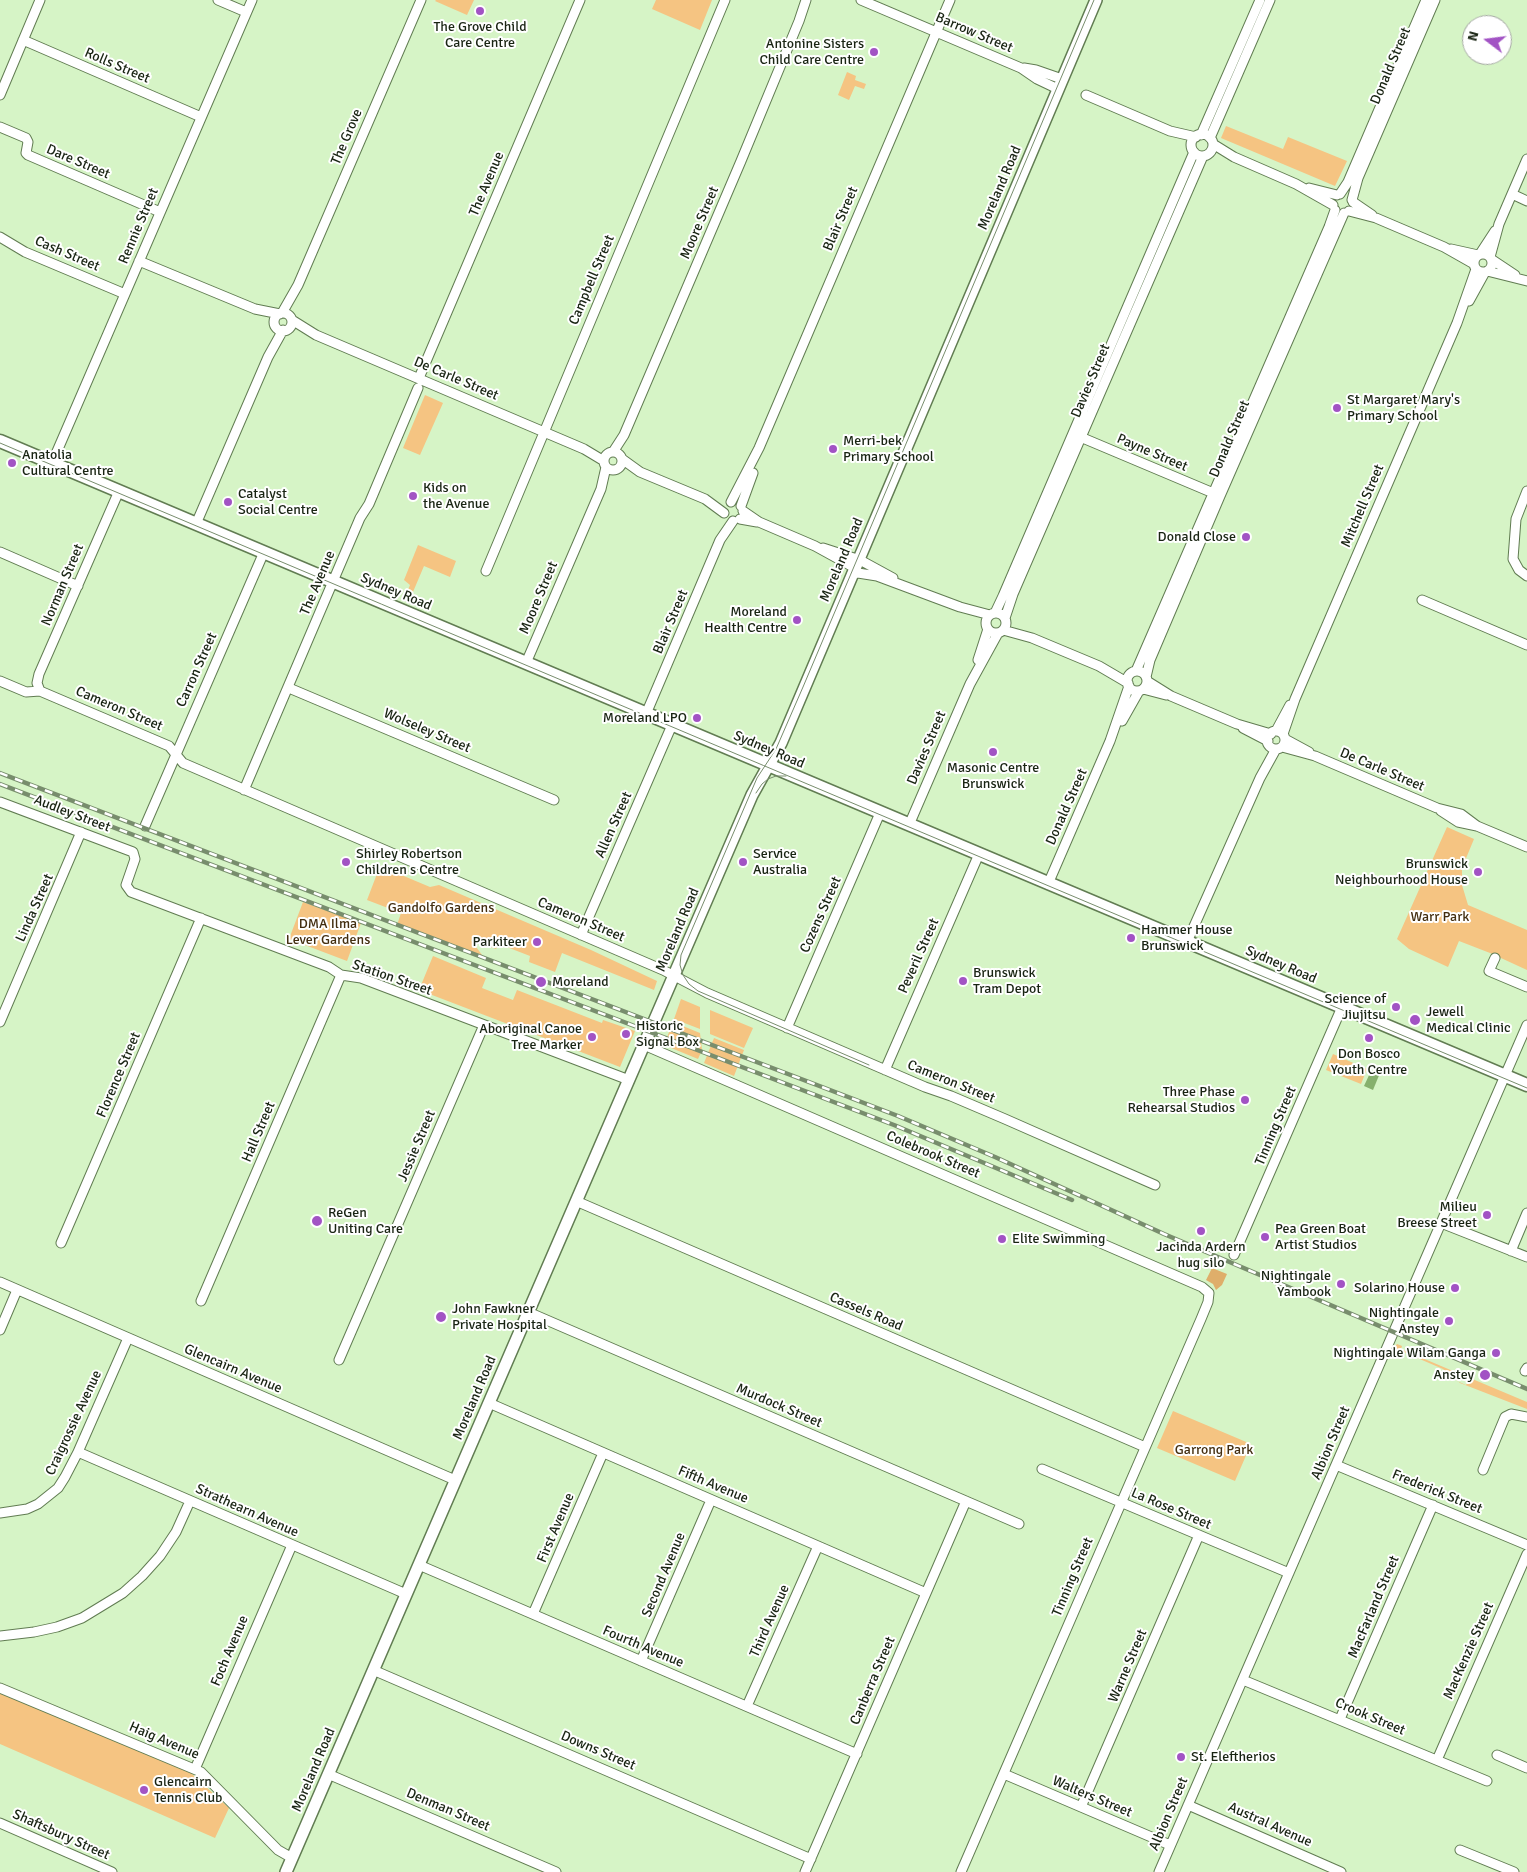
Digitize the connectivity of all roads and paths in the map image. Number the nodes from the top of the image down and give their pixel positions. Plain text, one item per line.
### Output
1 (40, 0) edge
2 (218, 0) edge
3 (252, 0) edge
4 (421, 0) edge
5 (580, 0) edge
6 (725, 0) edge
7 (806, 0) edge
8 (811, 0) edge
9 (861, 0) edge
10 (950, 0) edge
11 (1096, 0) edge
12 (1260, 0) edge
13 (1270, 0) edge
14 (1426, 0) edge
15 (1435, 0) edge
16 (246, 12) junction
17 (800, 21) junction
18 (936, 32) junction
19 (1246, 32) junction
20 (1255, 36) junction
21 (23, 40) junction
22 (1060, 84) junction
23 (0, 95) edge
24 (1086, 95) dead end
25 (201, 117) junction
26 (0, 127) edge
27 (1170, 131) junction
28 (1205, 138) junction
29 (1193, 149) junction
30 (1206, 155) junction
31 (1234, 157) junction
32 (1527, 159) edge
33 (1296, 184) junction
34 (1339, 194) junction
35 (1512, 194) junction
36 (1352, 201) junction
37 (1527, 201) edge
38 (1334, 208) junction
39 (160, 212) junction
40 (1346, 212) junction
41 (1376, 218) junction
42 (1499, 224) junction
43 (0, 237) edge
44 (1491, 258) junction
45 (139, 261) junction
46 (1480, 264) junction
47 (1523, 279) edge
48 (125, 294) junction
49 (255, 309) junction
50 (286, 316) junction
51 (280, 327) junction
52 (316, 335) junction
53 (1278, 354) junction
54 (419, 383) junction
55 (543, 431) junction
56 (1077, 436) junction
57 (0, 441) edge
58 (759, 448) junction
59 (613, 461) junction
60 (52, 463) junction
61 (119, 491) junction
62 (1527, 491) edge
63 (1217, 495) junction
64 (705, 499) junction
65 (730, 503) junction
66 (725, 514) junction
67 (739, 514) junction
68 (196, 524) junction
69 (720, 540) junction
70 (0, 552) edge
71 (264, 552) junction
72 (855, 568) junction
73 (486, 571) dead end
74 (1527, 576) edge
75 (334, 582) junction
76 (78, 586) junction
77 (908, 586) junction
78 (1422, 600) dead end
79 (1006, 619) junction
80 (990, 620) junction
81 (1000, 631) junction
82 (1032, 638) junction
83 (1527, 645) edge
84 (526, 663) junction
85 (1131, 679) junction
86 (0, 681) edge
87 (971, 681) junction
88 (1144, 684) junction
89 (289, 688) junction
90 (40, 690) junction
91 (646, 714) junction
92 (672, 725) junction
93 (1276, 740) junction
94 (1110, 741) junction
95 (175, 754) junction
96 (768, 765) junction
97 (244, 790) junction
98 (554, 800) dead end
99 (0, 802) edge
100 (880, 813) junction
101 (909, 825) junction
102 (145, 826) dead end
103 (82, 832) junction
104 (1527, 847) edge
105 (134, 853) joint
106 (979, 854) junction
107 (1048, 884) junction
108 (201, 918) junction
109 (581, 935) junction
110 (1187, 942) junction
111 (1495, 958) dead end
112 (341, 975) junction
113 (674, 975) junction
114 (1527, 987) edge
115 (1342, 1007) junction
116 (0, 1022) edge
117 (484, 1025) junction
118 (1527, 1025) edge
119 (787, 1028) junction
120 (644, 1045) junction
121 (885, 1070) junction
122 (1504, 1076) junction
123 (629, 1080) junction
124 (1527, 1085) edge
125 (1155, 1185) dead end
126 (576, 1201) junction
127 (1527, 1213) edge
128 (1441, 1223) junction
129 (62, 1243) dead end
130 (1511, 1250) junction
131 (1234, 1255) dead end
132 (1527, 1257) edge
133 (0, 1282) edge
134 (17, 1290) junction
135 (1209, 1293) joint
136 (201, 1301) dead end
137 (528, 1312) junction
138 (0, 1330) edge
139 (128, 1338) junction
140 (339, 1360) dead end
141 (489, 1403) junction
142 (1527, 1417) edge
143 (1145, 1448) junction
144 (78, 1452) junction
145 (603, 1453) junction
146 (1336, 1465) junction
147 (1042, 1470) dead end
148 (1484, 1470) dead end
149 (455, 1480) junction
150 (711, 1500) junction
151 (190, 1501) junction
152 (966, 1501) junction
153 (1120, 1503) junction
154 (1433, 1505) junction
155 (0, 1513) edge
156 (1019, 1524) dead end
157 (1199, 1536) junction
158 (292, 1545) junction
159 (1527, 1545) edge
160 (818, 1546) junction
161 (1527, 1554) edge
162 (419, 1565) junction
163 (1289, 1573) junction
164 (926, 1593) junction
165 (406, 1594) junction
166 (533, 1614) junction
167 (0, 1636) edge
168 (641, 1661) junction
169 (373, 1670) junction
170 (1242, 1680) junction
171 (0, 1688) edge
172 (747, 1706) junction
173 (1340, 1719) junction
174 (857, 1754) junction
175 (1497, 1755) dead end
176 (1437, 1760) junction
177 (1527, 1768) edge
178 (195, 1769) junction
179 (328, 1774) junction
180 (1004, 1774) junction
181 (1487, 1781) dead end
182 (1188, 1805) junction
183 (1081, 1807) junction
184 (2, 1824) edge
185 (0, 1834) edge
186 (1170, 1846) junction
187 (1460, 1850) dead end
188 (292, 1858) junction
189 (811, 1859) junction
190 (112, 1872) edge
191 (286, 1872) edge
192 (556, 1872) edge
193 (805, 1872) edge
194 (960, 1872) edge
195 (1159, 1872) edge
196 (1341, 1872) edge
197 (1514, 1872) edge

1 - 21 street
2 - 16 street
3 - 16 street, Rennie Street
4 - 50 street, The Grove
5 - 54 street, The Avenue
6 - 55 street, Campbell Street
7 - 17 street, Moore Street
8 - 17 street, Moore Street
9 - 18 street, Barrow Street
10 - 18 street, Blair Street
11 - 22 main road, Moreland Road
12 - 19 street
13 - 20 street
14 - 34 street, Donald Street
15 - 36 street, Donald Street
16 - 25 street, Rennie Street
17 - 59 street, Moore Street
18 - 22 street, Barrow Street
18 - 58 street, Blair Street
19 - 20 street
19 - 28 street
20 - 28 street
21 - 23 street
21 - 25 street, Rolls Street
22 - 72 main road, Moreland Road
24 - 27 street
25 - 39 street, Rennie Street
26 - 39 street, Dare Street
27 - 28 street
27 - 29 street
28 - 29 street, Davies Street
28 - 30 street, Davies Street
28 - 31 street
29 - 30 street
29 - 56 street, Davies Street
30 - 31 street
30 - 56 street, Davies Street
31 - 33 street
32 - 35 street, Mitchell Street
33 - 34 street
33 - 38 street
34 - 36 street
34 - 38 street
35 - 37 street
35 - 42 street, Mitchell Street
36 - 40 street
36 - 41 street
38 - 40 street
38 - 53 street, Donald Street
39 - 45 street, Rennie Street
40 - 41 street
40 - 53 street, Donald Street
41 - 46 street
42 - 44 street, Mitchell Street
42 - 46 street, Mitchell Street
43 - 48 street, Cash Street
44 - 46 street
44 - 46 street, Mitchell Street
44 - 47 street
45 - 48 street, Rennie Street
45 - 49 street, De Carle Street
46 - 47 street
46 - 93 street, Mitchell Street
48 - 60 street, Rennie Street
49 - 50 street, De Carle Street
49 - 51 street, De Carle Street
50 - 51 street
50 - 51 street
50 - 52 street, De Carle Street
51 - 52 street, De Carle Street
51 - 68 street
52 - 54 street, De Carle Street
53 - 63 street, Donald Street
54 - 55 street, De Carle Street
54 - 75 street, The Avenue
55 - 59 street, De Carle Street
55 - 73 street, Campbell Street
56 - 63 street, Payne Street
56 - 79 street, Davies Street
56 - 80 street, Davies Street
57 - 60 highway, Sydney Road
58 - 65 street, Blair Street
58 - 67 street, Blair Street
59 - 64 street, De Carle Street
59 - 84 street, Moore Street
60 - 61 highway, Sydney Road
61 - 68 highway, Sydney Road
61 - 76 street, Norman Street
62 - 74 street
63 - 85 street, Donald Street
63 - 88 street, Donald Street
64 - 65 street, De Carle Street
64 - 66 street, De Carle Street
65 - 66 street, Blair Street
65 - 67 street, De Carle Street
66 - 67 street, De Carle Street
66 - 69 street, Blair Street
67 - 69 street, Blair Street
67 - 72 street
68 - 71 highway, Sydney Road
69 - 91 street, Blair Street
70 - 76 street
71 - 75 highway, Sydney Road
71 - 95 street, Carron Street
72 - 77 street
72 - 77 street
72 - 96 main road, Moreland Road
75 - 84 highway, Sydney Road
75 - 89 street, The Avenue
76 - 90 street, Norman Street
77 - 80 street
78 - 83 street
79 - 80 street
79 - 81 street, Davies Street
79 - 82 street
80 - 81 street
80 - 87 street, Davies Street
81 - 82 street
81 - 87 street, Davies Street
82 - 85 street
84 - 91 highway, Sydney Road
85 - 88 street
85 - 88 street
85 - 94 street, Donald Street
86 - 90 street, Cameron Street
87 - 101 street, Davies Street
88 - 93 street, De Carle Street
88 - 94 street, Donald Street
89 - 97 street, The Avenue
89 - 98 street, Wolseley Street
90 - 95 street, Cameron Street
91 - 92 highway, Sydney Road
92 - 96 highway, Sydney Road
92 - 109 street, Allen Street
93 - 104 street, De Carle Street
93 - 110 street, Mitchell Street
94 - 107 street, Donald Street
95 - 97 street, Cameron Street
95 - 102 street, Carron Street
96 - 100 highway, Sydney Road
96 - 113 main road, Moreland Road
97 - 109 street, Cameron Street
99 - 103 street, Audley Street
100 - 101 highway, Sydney Road
100 - 119 street, Cozens Street
101 - 106 highway, Sydney Road
103 - 105 street, Audley Street
103 - 116 street, Linda Street
105 - 108 street, Station Street
106 - 107 highway, Sydney Road
106 - 121 street, Peveril Street
107 - 110 highway, Sydney Road
108 - 112 street, Station Street
108 - 129 street, Florence Street
109 - 113 street, Cameron Street
110 - 115 highway, Sydney Road
111 - 114 street
112 - 117 street, Station Street
112 - 136 street, Hall Street
113 - 119 street, Cameron Street
113 - 120 main road, Moreland Road
115 - 122 highway, Sydney Road
115 - 131 street, Tinning Street
117 - 123 street, Station Street
117 - 140 street, Jessie Street
118 - 122 street, Albion Street
119 - 121 street, Cameron Street
120 - 123 main road, Moreland Road
120 - 135 street, Colebrook Street
121 - 125 street, Cameron Street
122 - 124 highway, Sydney Road
122 - 128 street, Albion Street
123 - 126 main road, Moreland Road
126 - 137 main road, Moreland Road
126 - 143 street, Cassels Road
127 - 130 street
128 - 130 street
128 - 146 street, Albion Street
130 - 132 street
133 - 134 street, Glencairn Avenue
134 - 138 street
134 - 139 street, Glencairn Avenue
135 - 143 street, Tinning Street
137 - 141 main road, Moreland Road
137 - 152 street, Murdock Street
139 - 144 street, Craigrossie Avenue
139 - 149 street, Glencairn Avenue
141 - 145 street, Fifth Avenue
141 - 149 main road, Moreland Road
142 - 148 street
143 - 153 street, Tinning Street
144 - 151 street, Strathearn Avenue
144 - 155 street, Craigrossie Avenue
145 - 150 street, Fifth Avenue
145 - 166 street, First Avenue
146 - 154 street, Frederick Street
146 - 163 street, Albion Street
147 - 153 street, La Rose Street
149 - 162 main road, Moreland Road
150 - 160 street, Fifth Avenue
150 - 168 street, Second Avenue
151 - 158 street, Strathearn Avenue
151 - 167 street
152 - 156 street, Murdock Street
152 - 164 street, Canberra Street
153 - 157 street, La Rose Street
153 - 180 street, Tinning Street
154 - 159 street, Frederick Street
154 - 173 street, MacFarland Street
157 - 163 street, La Rose Street
157 - 183 street, Warne Street
158 - 165 street, Strathearn Avenue
158 - 178 street, Foch Avenue
160 - 164 street, Fifth Avenue
160 - 172 street, Third Avenue
161 - 176 street, MacKenzie Street
162 - 165 main road, Moreland Road
162 - 166 street, Fourth Avenue
163 - 170 street, Albion Street
164 - 174 street, Canberra Street
165 - 169 main road, Moreland Road
166 - 168 street, Fourth Avenue
168 - 172 street, Fourth Avenue
169 - 179 main road, Moreland Road
169 - 189 street, Downs Street
170 - 173 street, Crook Street
170 - 182 street, Albion Street
171 - 178 street, Haig Avenue
172 - 174 street, Fourth Avenue
173 - 176 street, Crook Street
174 - 189 street, Canberra Street
175 - 177 street
176 - 181 street, Crook Street
178 - 188 street, Haig Avenue
179 - 188 main road, Moreland Road
179 - 192 street, Denman Street
180 - 183 street, Walters Street
180 - 194 street, Tinning Street
182 - 186 street, Albion Street
182 - 196 street, Austral Avenue
183 - 186 street, Walters Street
184 - 185 street
184 - 190 street, Shaftsbury Street
186 - 195 street, Albion Street
187 - 197 street
188 - 191 main road, Moreland Road
189 - 193 street, Canberra Street

